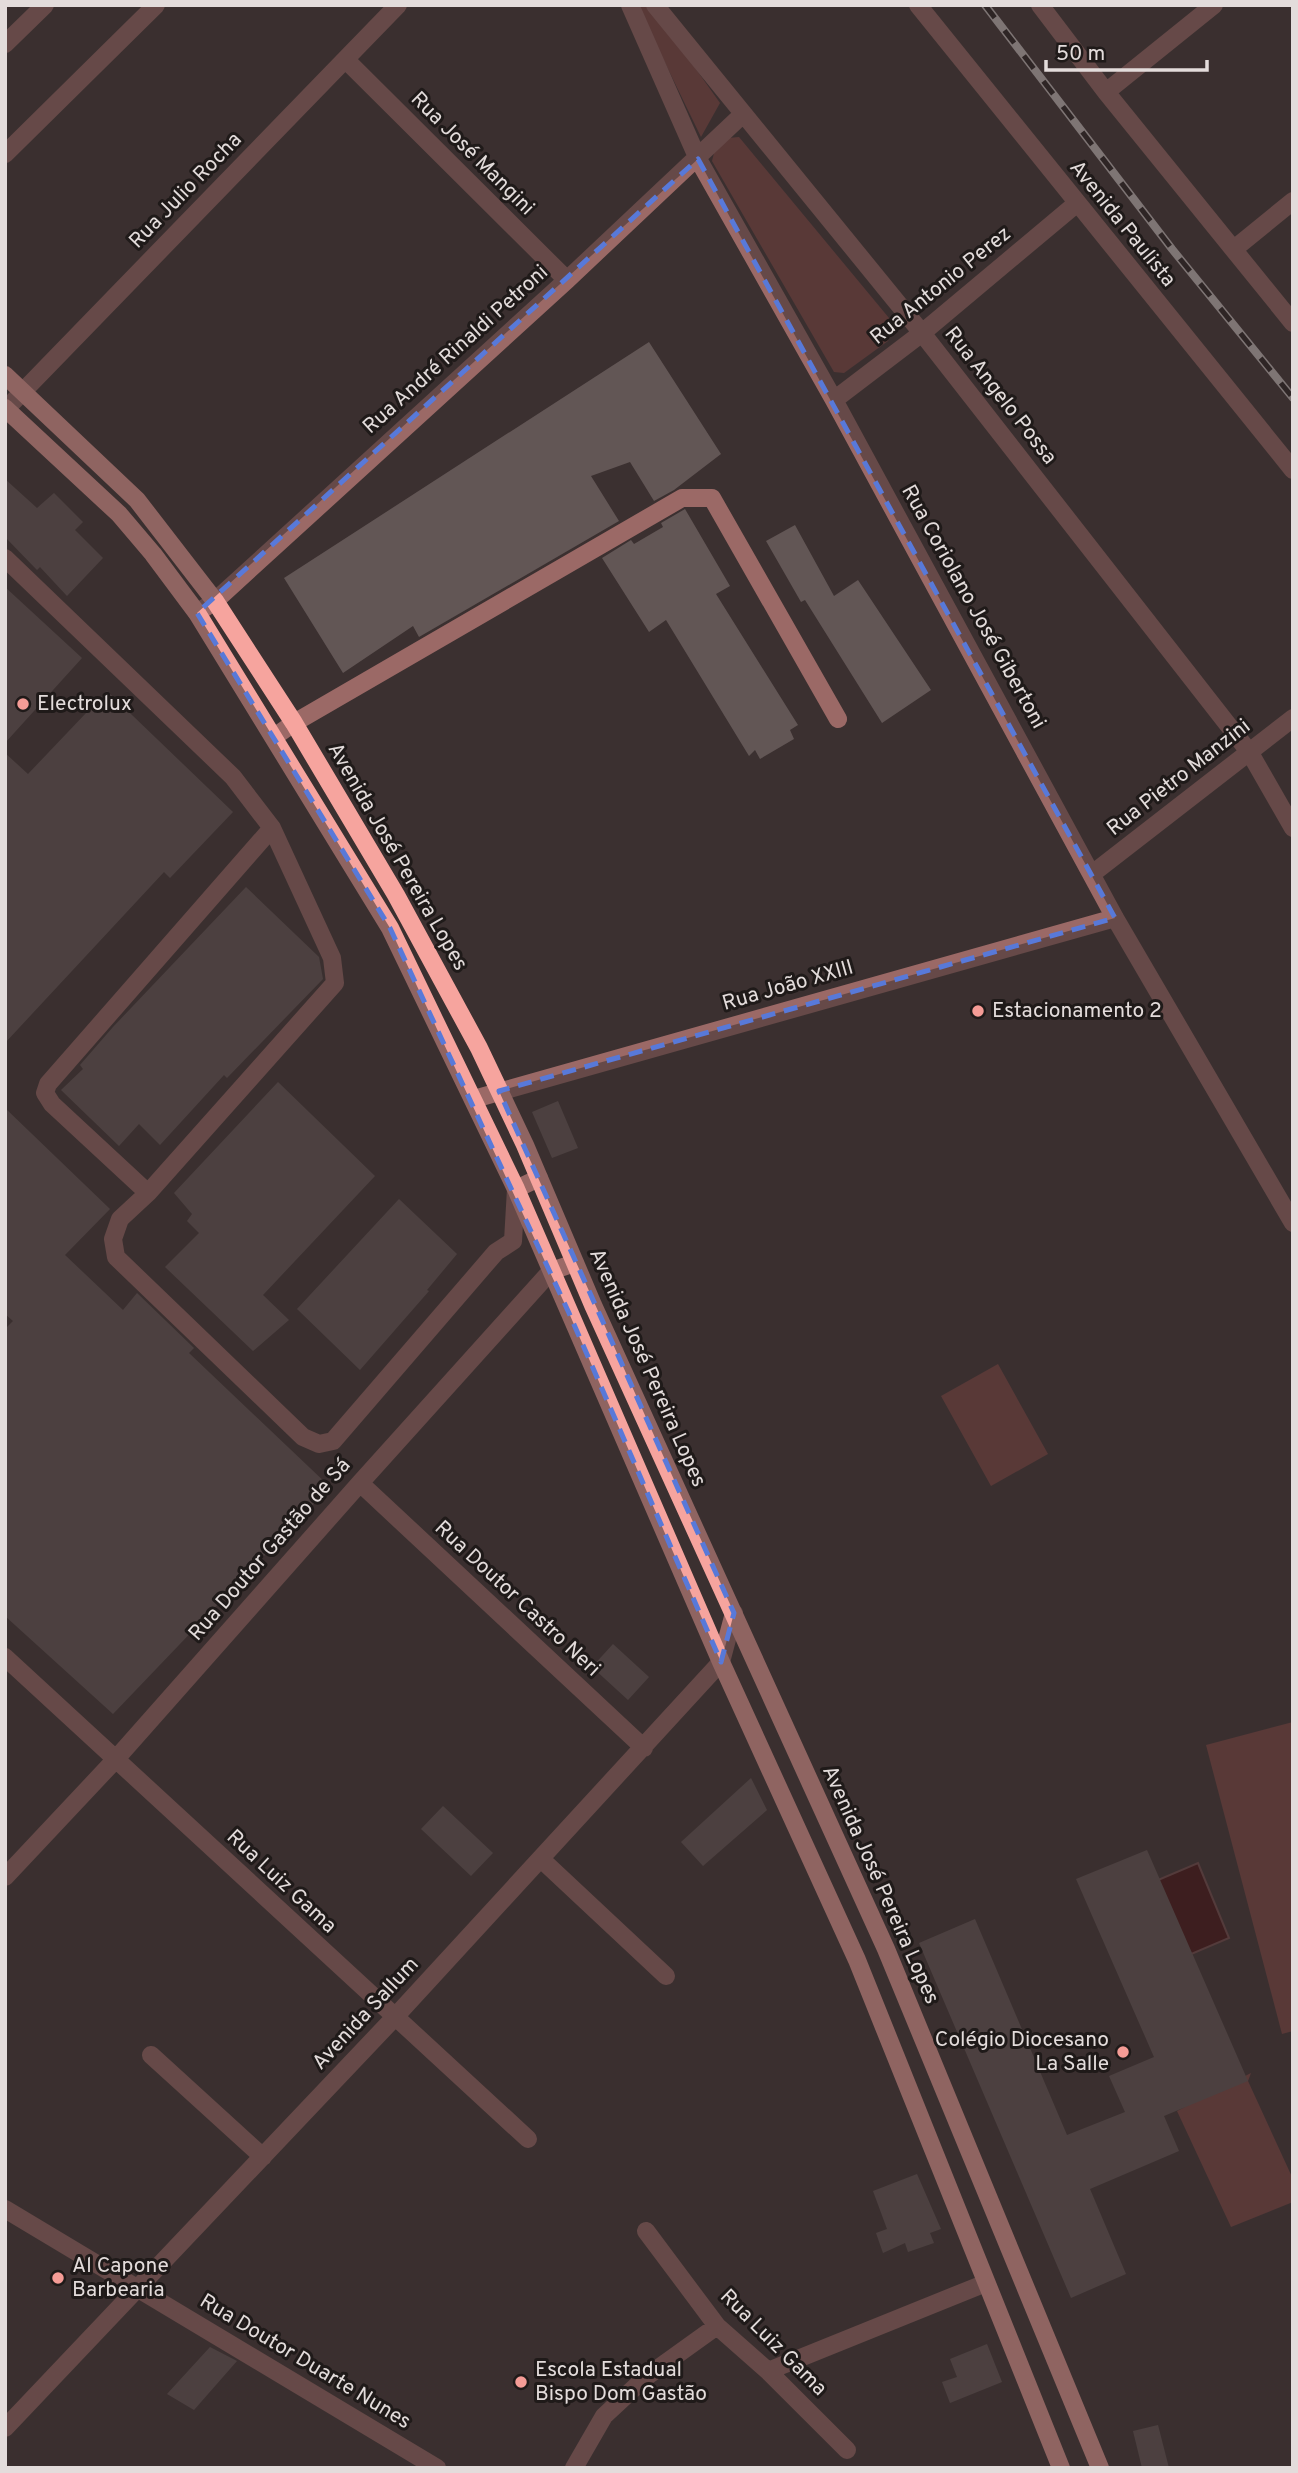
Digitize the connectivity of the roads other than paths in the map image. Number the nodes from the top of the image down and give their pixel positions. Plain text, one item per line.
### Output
1 (45, 5) edge
2 (156, 5) edge
3 (398, 5) edge
4 (629, 5) edge
5 (655, 5) edge
6 (918, 5) edge
7 (1040, 5) edge
8 (1214, 5) edge
9 (5, 44) edge
10 (346, 60) junction
11 (1106, 92) junction
12 (742, 115) junction
13 (5, 154) edge
14 (698, 159) junction
15 (1293, 201) edge
16 (1076, 204) junction
17 (1234, 250) junction
18 (566, 280) junction
19 (1293, 323) edge
20 (922, 333) junction
21 (5, 375) edge
22 (23, 391) junction
23 (834, 400) junction
24 (6, 409) edge
25 (1293, 470) edge
26 (5, 558) edge
27 (215, 601) junction
28 (197, 613) junction
29 (838, 719) dead end
30 (1293, 719) edge
31 (294, 723) junction
32 (274, 737) junction
33 (1250, 753) junction
34 (271, 828) junction
35 (1293, 828) edge
36 (1092, 874) junction
37 (1115, 918) junction
38 (499, 1091) junction
39 (474, 1099) junction
40 (539, 1178) junction
41 (516, 1189) junction
42 (148, 1193) junction
43 (1293, 1223) edge
44 (575, 1263) junction
45 (551, 1271) junction
46 (360, 1483) junction
47 (734, 1613) junction
48 (5, 1657) edge
49 (721, 1662) junction
50 (644, 1748) junction
51 (115, 1760) junction
52 (541, 1859) junction
53 (5, 1877) edge
54 (886, 1949) junction
55 (857, 1960) junction
56 (666, 1976) dead end
57 (394, 2018) junction
58 (151, 2055) dead end
59 (528, 2139) dead end
60 (263, 2157) junction
61 (5, 2209) edge
62 (646, 2231) dead end
63 (986, 2283) junction
64 (136, 2288) junction
65 (717, 2326) junction
66 (768, 2371) junction
67 (5, 2428) edge
68 (847, 2450) dead end
69 (437, 2468) edge
70 (574, 2468) edge
71 (1061, 2468) edge
72 (1100, 2468) edge

1 - 9 street
2 - 13 street
3 - 10 street, Rua Julio Rocha
4 - 14 street, Rua Coriolano José Gibertoni
5 - 12 street, Rua Angelo Possa
6 - 16 street, Avenida Paulista
7 - 11 street
8 - 11 street
10 - 18 street, Rua José Mangini
10 - 22 street, Rua Julio Rocha
11 - 17 street
12 - 14 street, Rua André Rinaldi Petroni
12 - 20 street, Rua Angelo Possa
14 - 18 street, Rua André Rinaldi Petroni
14 - 23 street, Rua Coriolano José Gibertoni
15 - 17 street
16 - 20 street, Rua Antonio Perez
16 - 25 street, Avenida Paulista
17 - 19 street
18 - 27 street, Rua André Rinaldi Petroni
20 - 23 street, Rua Antonio Perez
20 - 33 street, Rua Angelo Possa
21 - 22 main road, Avenida José Pereira Lopes
22 - 24 street, Rua Julio Rocha
22 - 27 main road, Avenida José Pereira Lopes
23 - 36 street, Rua Coriolano José Gibertoni
24 - 28 main road, Avenida José Pereira Lopes
26 - 34 street
27 - 28 street, Rua André Rinaldi Petroni
27 - 31 main road, Avenida José Pereira Lopes
28 - 32 main road, Avenida José Pereira Lopes
29 - 31 street
30 - 33 street, Rua Pietro Manzini
31 - 32 street
31 - 38 main road, Avenida José Pereira Lopes
32 - 39 main road, Avenida José Pereira Lopes
33 - 35 street, Rua Angelo Possa
33 - 36 street, Rua Pietro Manzini
34 - 42 street
34 - 42 street
36 - 37 street, Rua Coriolano José Gibertoni
37 - 38 street, Rua João XXIII
37 - 43 street, Rua Coriolano José Gibertoni
38 - 39 street, Rua João XXIII
38 - 40 main road, Avenida José Pereira Lopes
39 - 41 main road, Avenida José Pereira Lopes
40 - 41 street
40 - 44 main road, Avenida José Pereira Lopes
41 - 42 street
41 - 45 main road, Avenida José Pereira Lopes
44 - 45 street, Rua Doutor Gastão de Sá
44 - 47 main road, Avenida José Pereira Lopes
45 - 46 street, Rua Doutor Gastão de Sá
45 - 49 main road, Avenida José Pereira Lopes
46 - 50 street, Rua Doutor Castro Neri
46 - 51 street, Rua Doutor Gastão de Sá
47 - 49 street, Avenida Sallum
47 - 54 main road, Avenida José Pereira Lopes
48 - 51 street, Rua Luiz Gama
49 - 50 street, Avenida Sallum
49 - 55 main road, Avenida José Pereira Lopes
50 - 52 street, Avenida Sallum
51 - 53 street, Rua Doutor Gastão de Sá
51 - 57 street, Rua Luiz Gama
52 - 56 street
52 - 57 street, Avenida Sallum
54 - 55 main road
54 - 72 main road, Avenida José Pereira Lopes
55 - 63 main road, Avenida José Pereira Lopes
57 - 59 street, Rua Luiz Gama
57 - 60 street, Avenida Sallum
58 - 60 street
60 - 64 street, Avenida Sallum
61 - 64 street, Rua Doutor Duarte Nunes
62 - 65 street, Rua Luiz Gama
63 - 66 street
63 - 71 main road, Avenida José Pereira Lopes
64 - 67 street, Avenida Sallum
64 - 69 street, Rua Doutor Duarte Nunes
65 - 66 street, Rua Luiz Gama
65 - 70 street
66 - 68 street, Rua Luiz Gama

